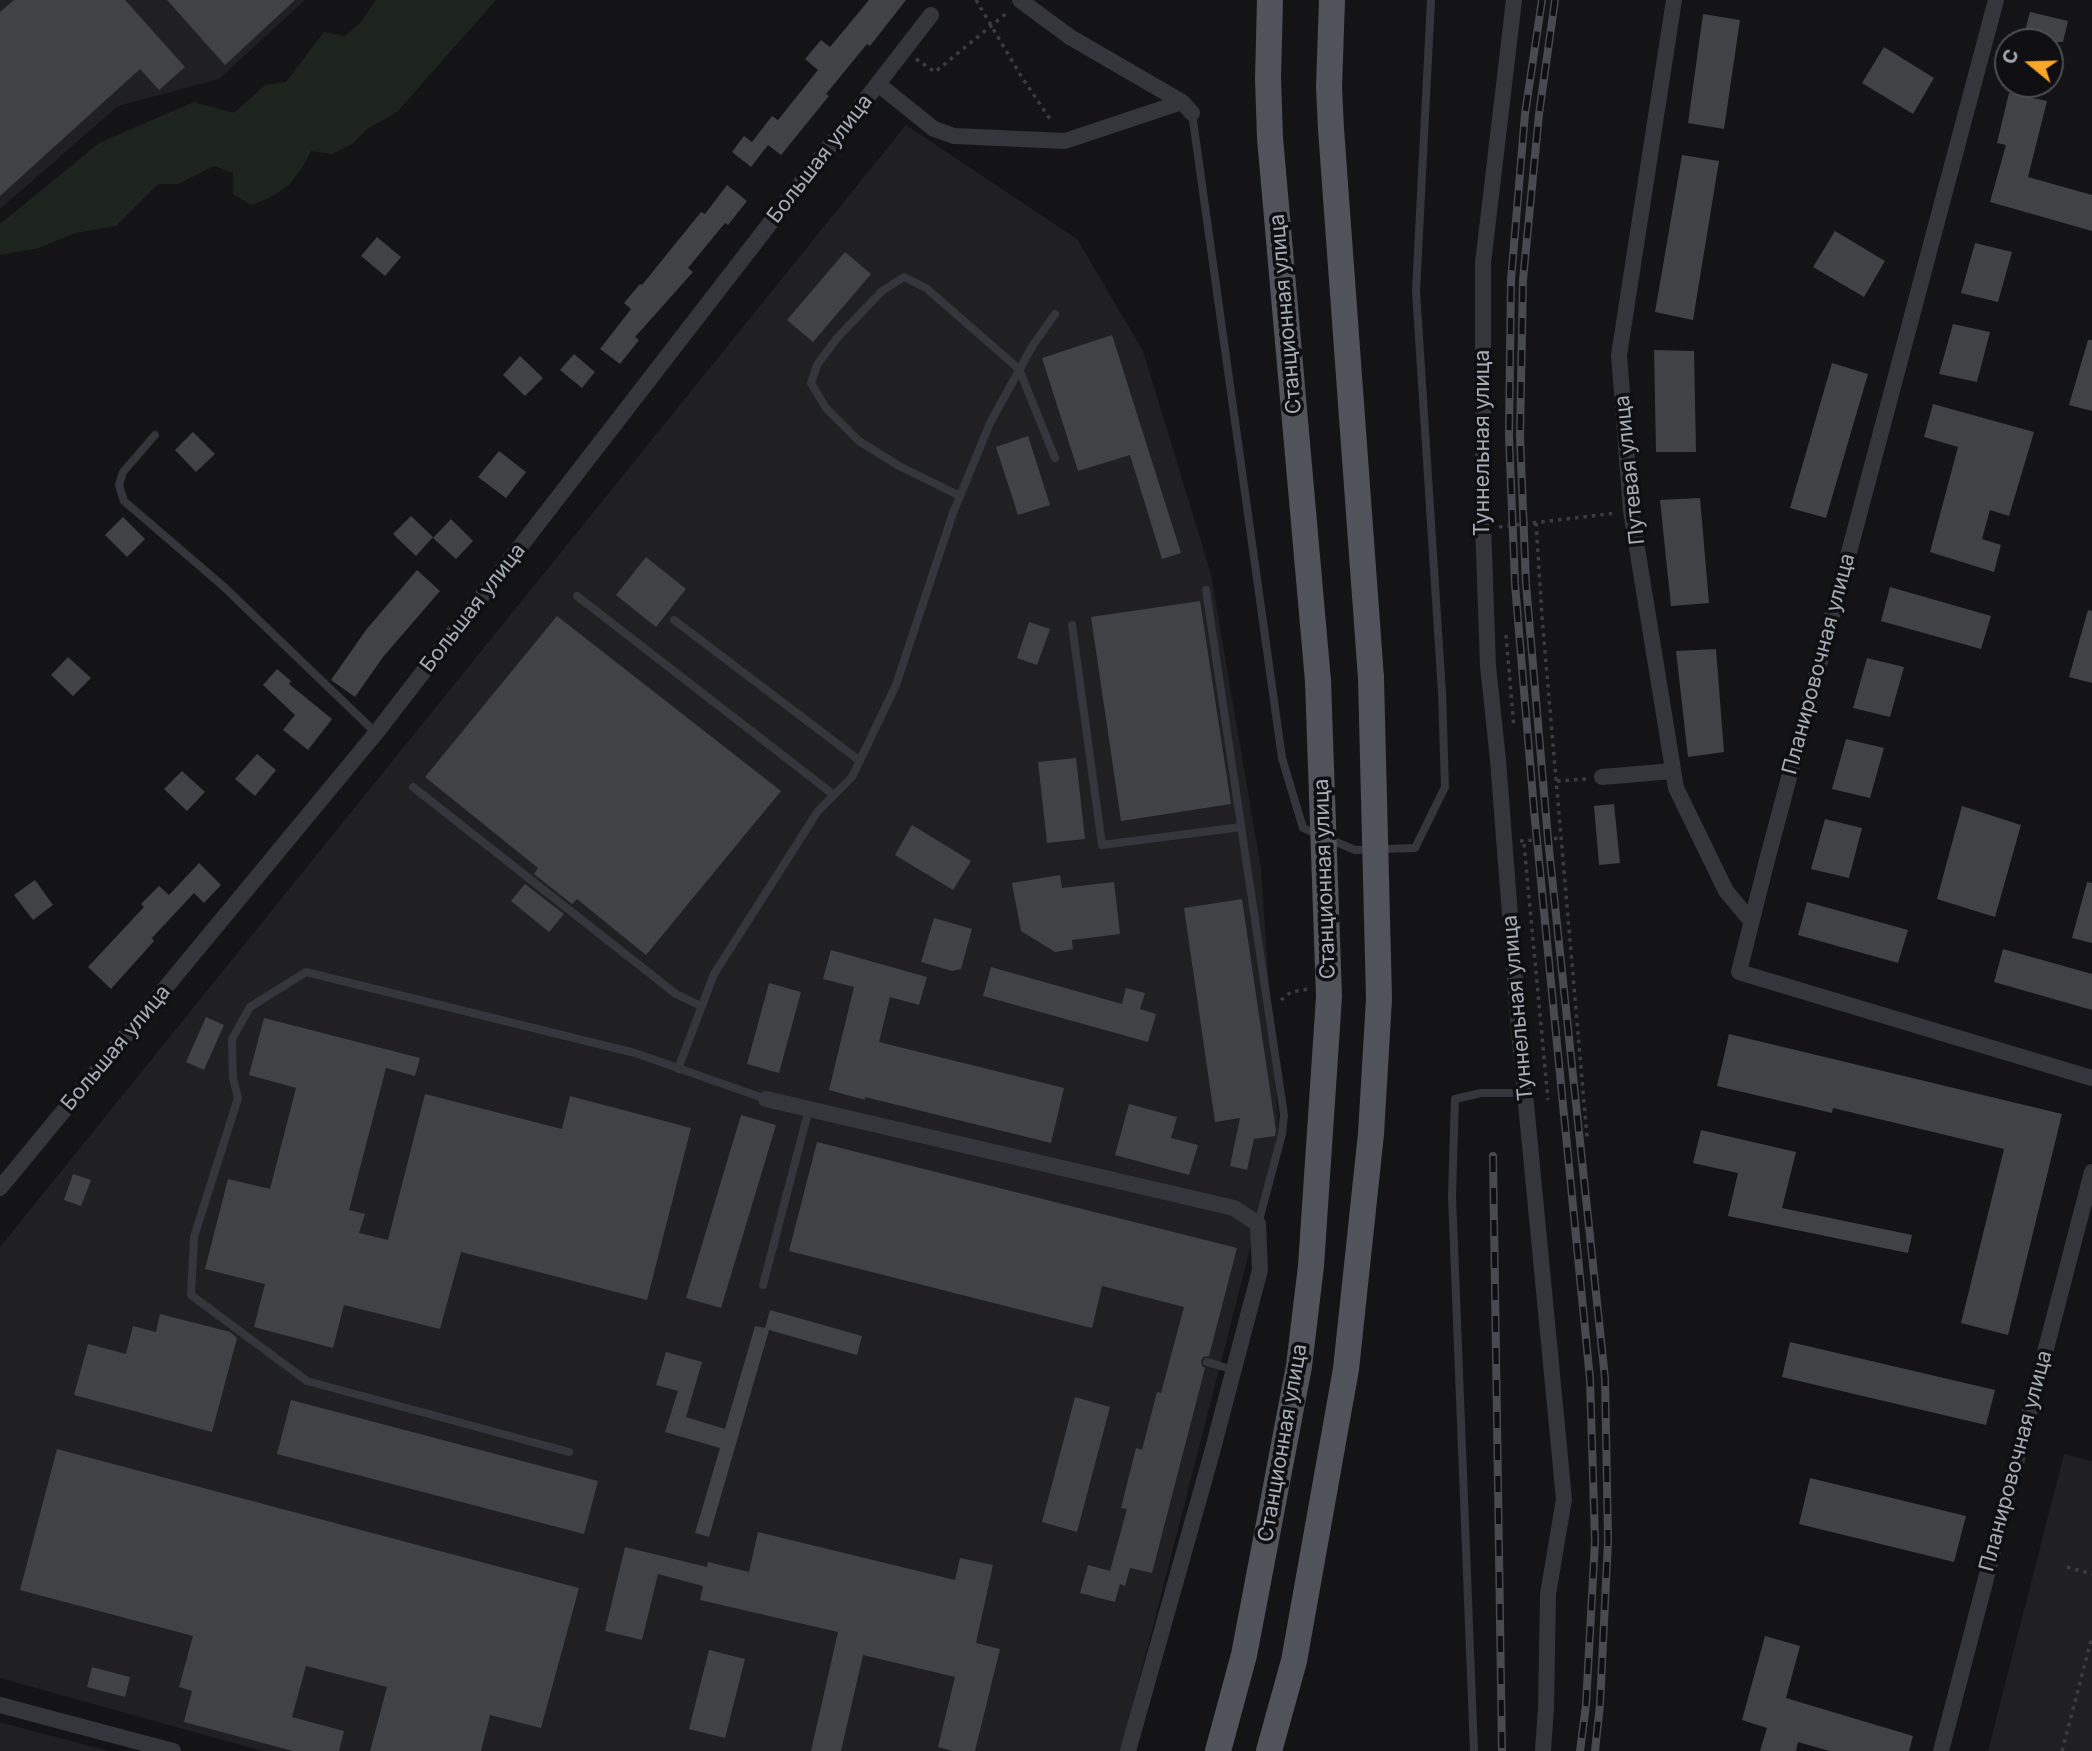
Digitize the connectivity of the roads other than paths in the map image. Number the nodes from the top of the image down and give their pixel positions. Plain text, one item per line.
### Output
1 (1020, 0) edge
2 (1270, 0) edge
3 (1332, 0) edge
4 (1431, 0) edge
5 (1514, 0) edge
6 (1674, 0) edge
7 (1996, 0) edge
8 (931, 15) dead end
9 (878, 84) junction
10 (1187, 108) junction
11 (1055, 314) dead end
12 (1019, 369) junction
13 (155, 435) dead end
14 (1055, 458) dead end
15 (960, 496) junction
16 (1206, 590) dead end
17 (577, 596) dead end
18 (674, 620) dead end
19 (1072, 625) dead end
20 (376, 733) junction
21 (860, 761) junction
22 (1673, 771) junction
23 (1602, 777) road end
24 (413, 787) dead end
25 (834, 794) junction
26 (1241, 827) junction
27 (1751, 921) junction
28 (701, 1006) junction
29 (678, 1069) junction
30 (2092, 1078) edge
31 (1525, 1093) junction
32 (766, 1099) joint
33 (809, 1109) junction
34 (2092, 1172) edge
35 (0, 1188) edge
36 (1258, 1224) junction
37 (763, 1285) dead end
38 (1207, 1362) dead end
39 (1234, 1370) junction
40 (569, 1452) dead end
41 (0, 1705) edge
42 (173, 1751) edge
43 (1128, 1751) edge
44 (1218, 1751) edge
45 (1269, 1751) edge
46 (1474, 1751) edge
47 (1543, 1751) edge
48 (1941, 1751) edge

1 - 10 street
2 - 44 main road, Станционная улица, bridge
3 - 45 main road, bridge
4 - 10 lane
5 - 31 street, Туннельная улица
6 - 22 street, Путевая улица
7 - 27 street, Планировочная улица
8 - 9 street, Большая улица
9 - 10 street
9 - 20 street, Большая улица
11 - 12 lane
12 - 14 lane
12 - 15 lane
12 - 15 lane
13 - 20 lane
15 - 21 lane
16 - 26 lane
17 - 25 lane
18 - 21 lane
19 - 26 lane
20 - 35 street, Большая улица
21 - 25 lane
22 - 23 street
22 - 27 street, Путевая улица
24 - 28 lane
25 - 28 lane
26 - 36 lane
27 - 30 street, Планировочная улица
28 - 29 lane
29 - 32 lane
29 - 40 lane
31 - 46 lane
31 - 47 street, Туннельная улица
32 - 33 street
33 - 36 street
33 - 37 lane
34 - 48 street, Планировочная улица
36 - 39 street
38 - 39 lane
39 - 43 street
41 - 42 street

